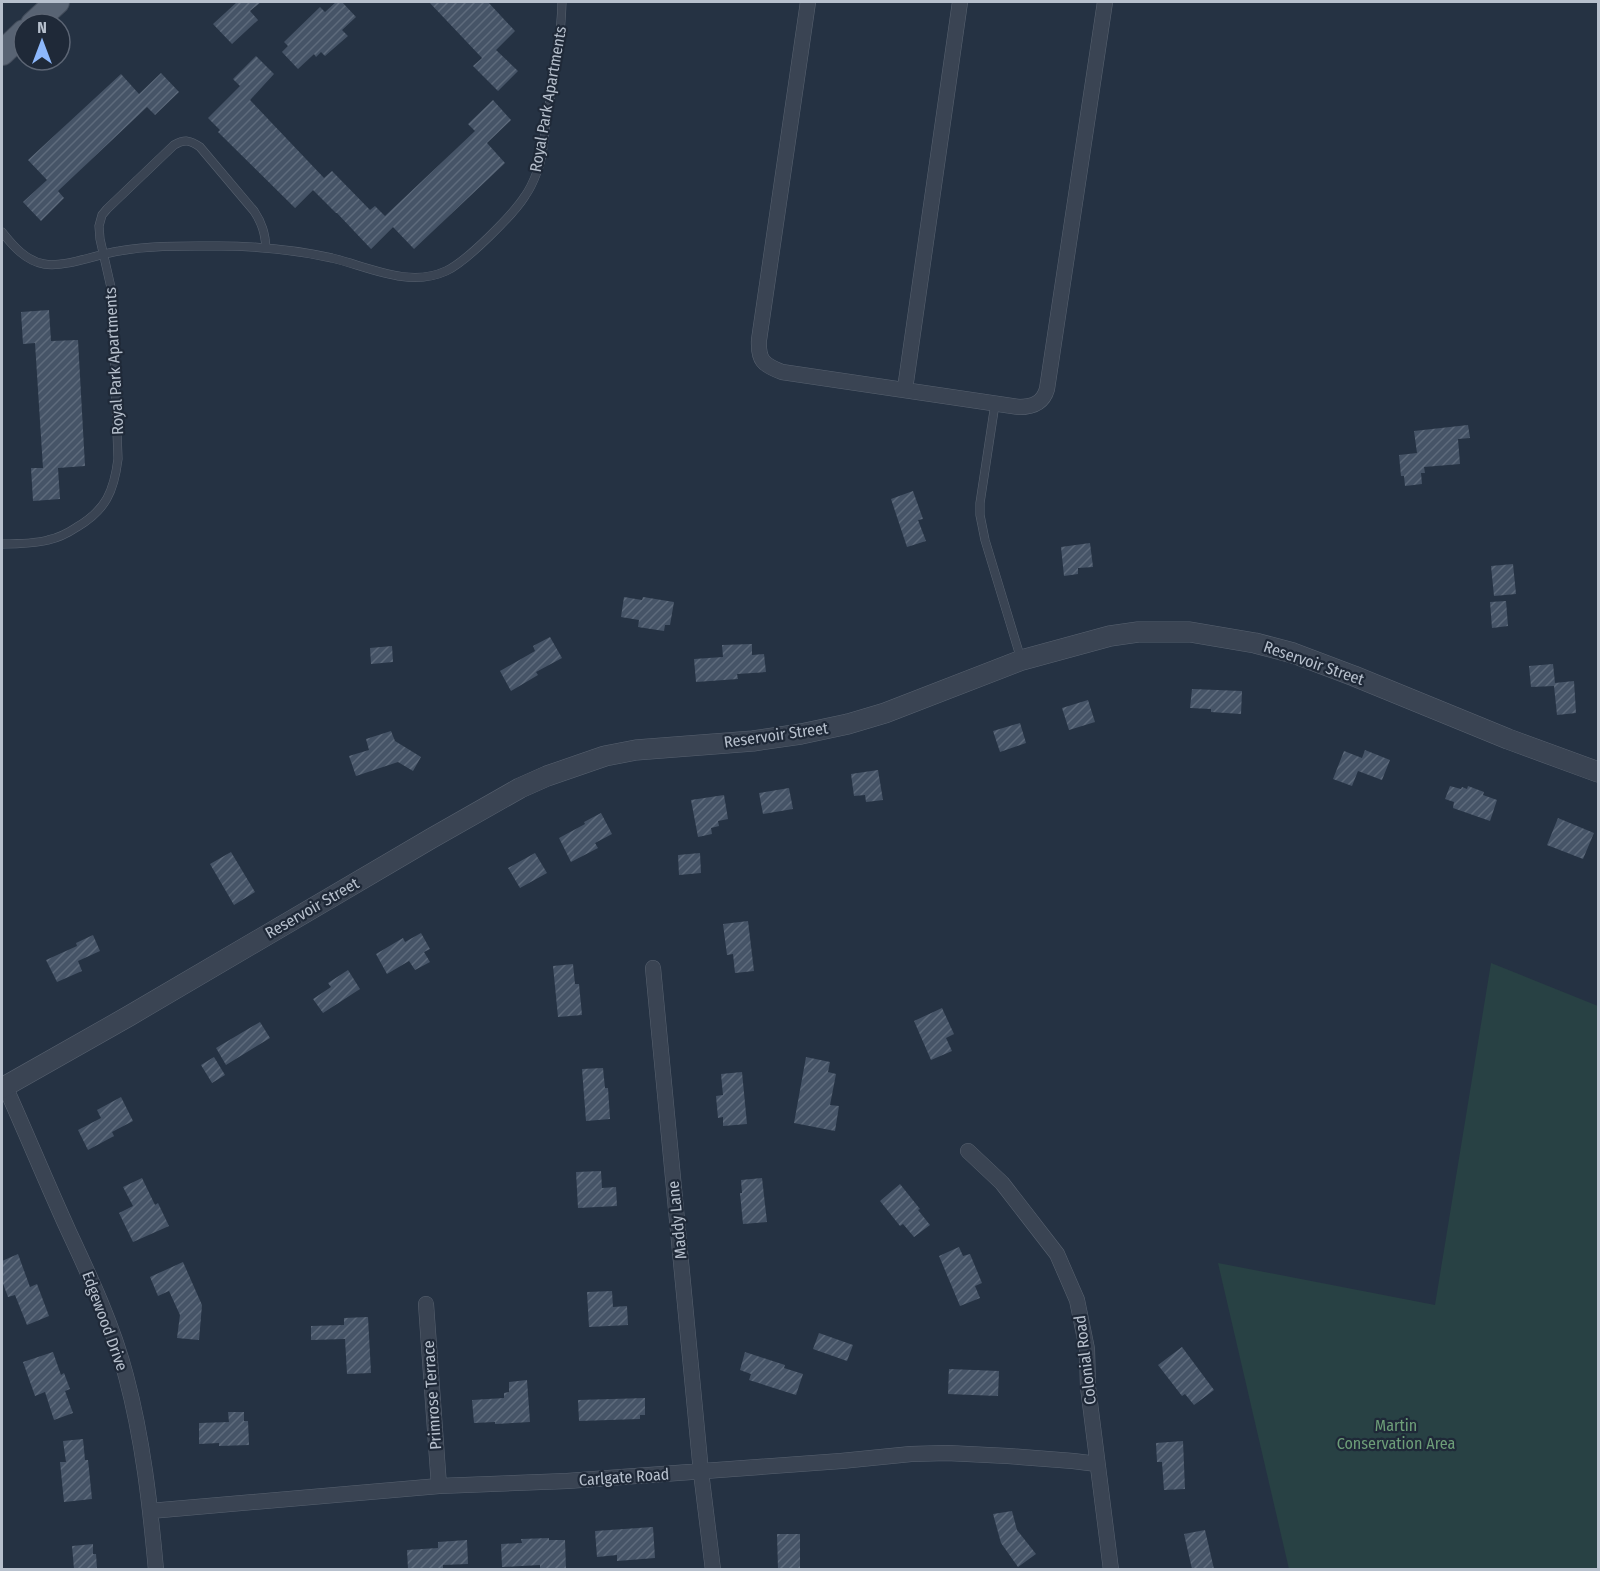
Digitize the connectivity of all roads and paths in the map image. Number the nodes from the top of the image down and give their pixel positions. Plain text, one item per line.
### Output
1 (562, 2) edge
2 (808, 2) edge
3 (960, 2) edge
4 (1105, 2) edge
5 (2, 232) edge
6 (266, 248) junction
7 (104, 254) junction
8 (905, 389) junction
9 (995, 404) junction
10 (2, 544) edge
11 (1022, 660) junction
12 (1599, 772) edge
13 (653, 968) dead end
14 (3, 1087) edge
15 (968, 1151) dead end
16 (426, 1304) dead end
17 (1097, 1464) junction
18 (701, 1472) junction
19 (439, 1486) junction
20 (150, 1511) junction
21 (156, 1569) edge
22 (713, 1569) edge
23 (1111, 1569) edge

1 - 6 lane, Royal Park Apartments
2 - 8 street
3 - 8 street
4 - 9 street
5 - 7 lane
6 - 7 lane, Royal Park Apartments
6 - 7 lane
7 - 10 lane, Royal Park Apartments
8 - 9 street
9 - 11 lane
11 - 12 street, Reservoir Street
11 - 14 street, Reservoir Street
13 - 18 street, Maddy Lane
14 - 20 street, Edgewood Drive
15 - 17 street, Colonial Road
16 - 19 street, Primrose Terrace
17 - 18 street, Carlgate Road
17 - 23 street, Colonial Road
18 - 19 street, Carlgate Road
18 - 22 street, Maddy Lane
19 - 20 street, Carlgate Road
20 - 21 street, Edgewood Drive

